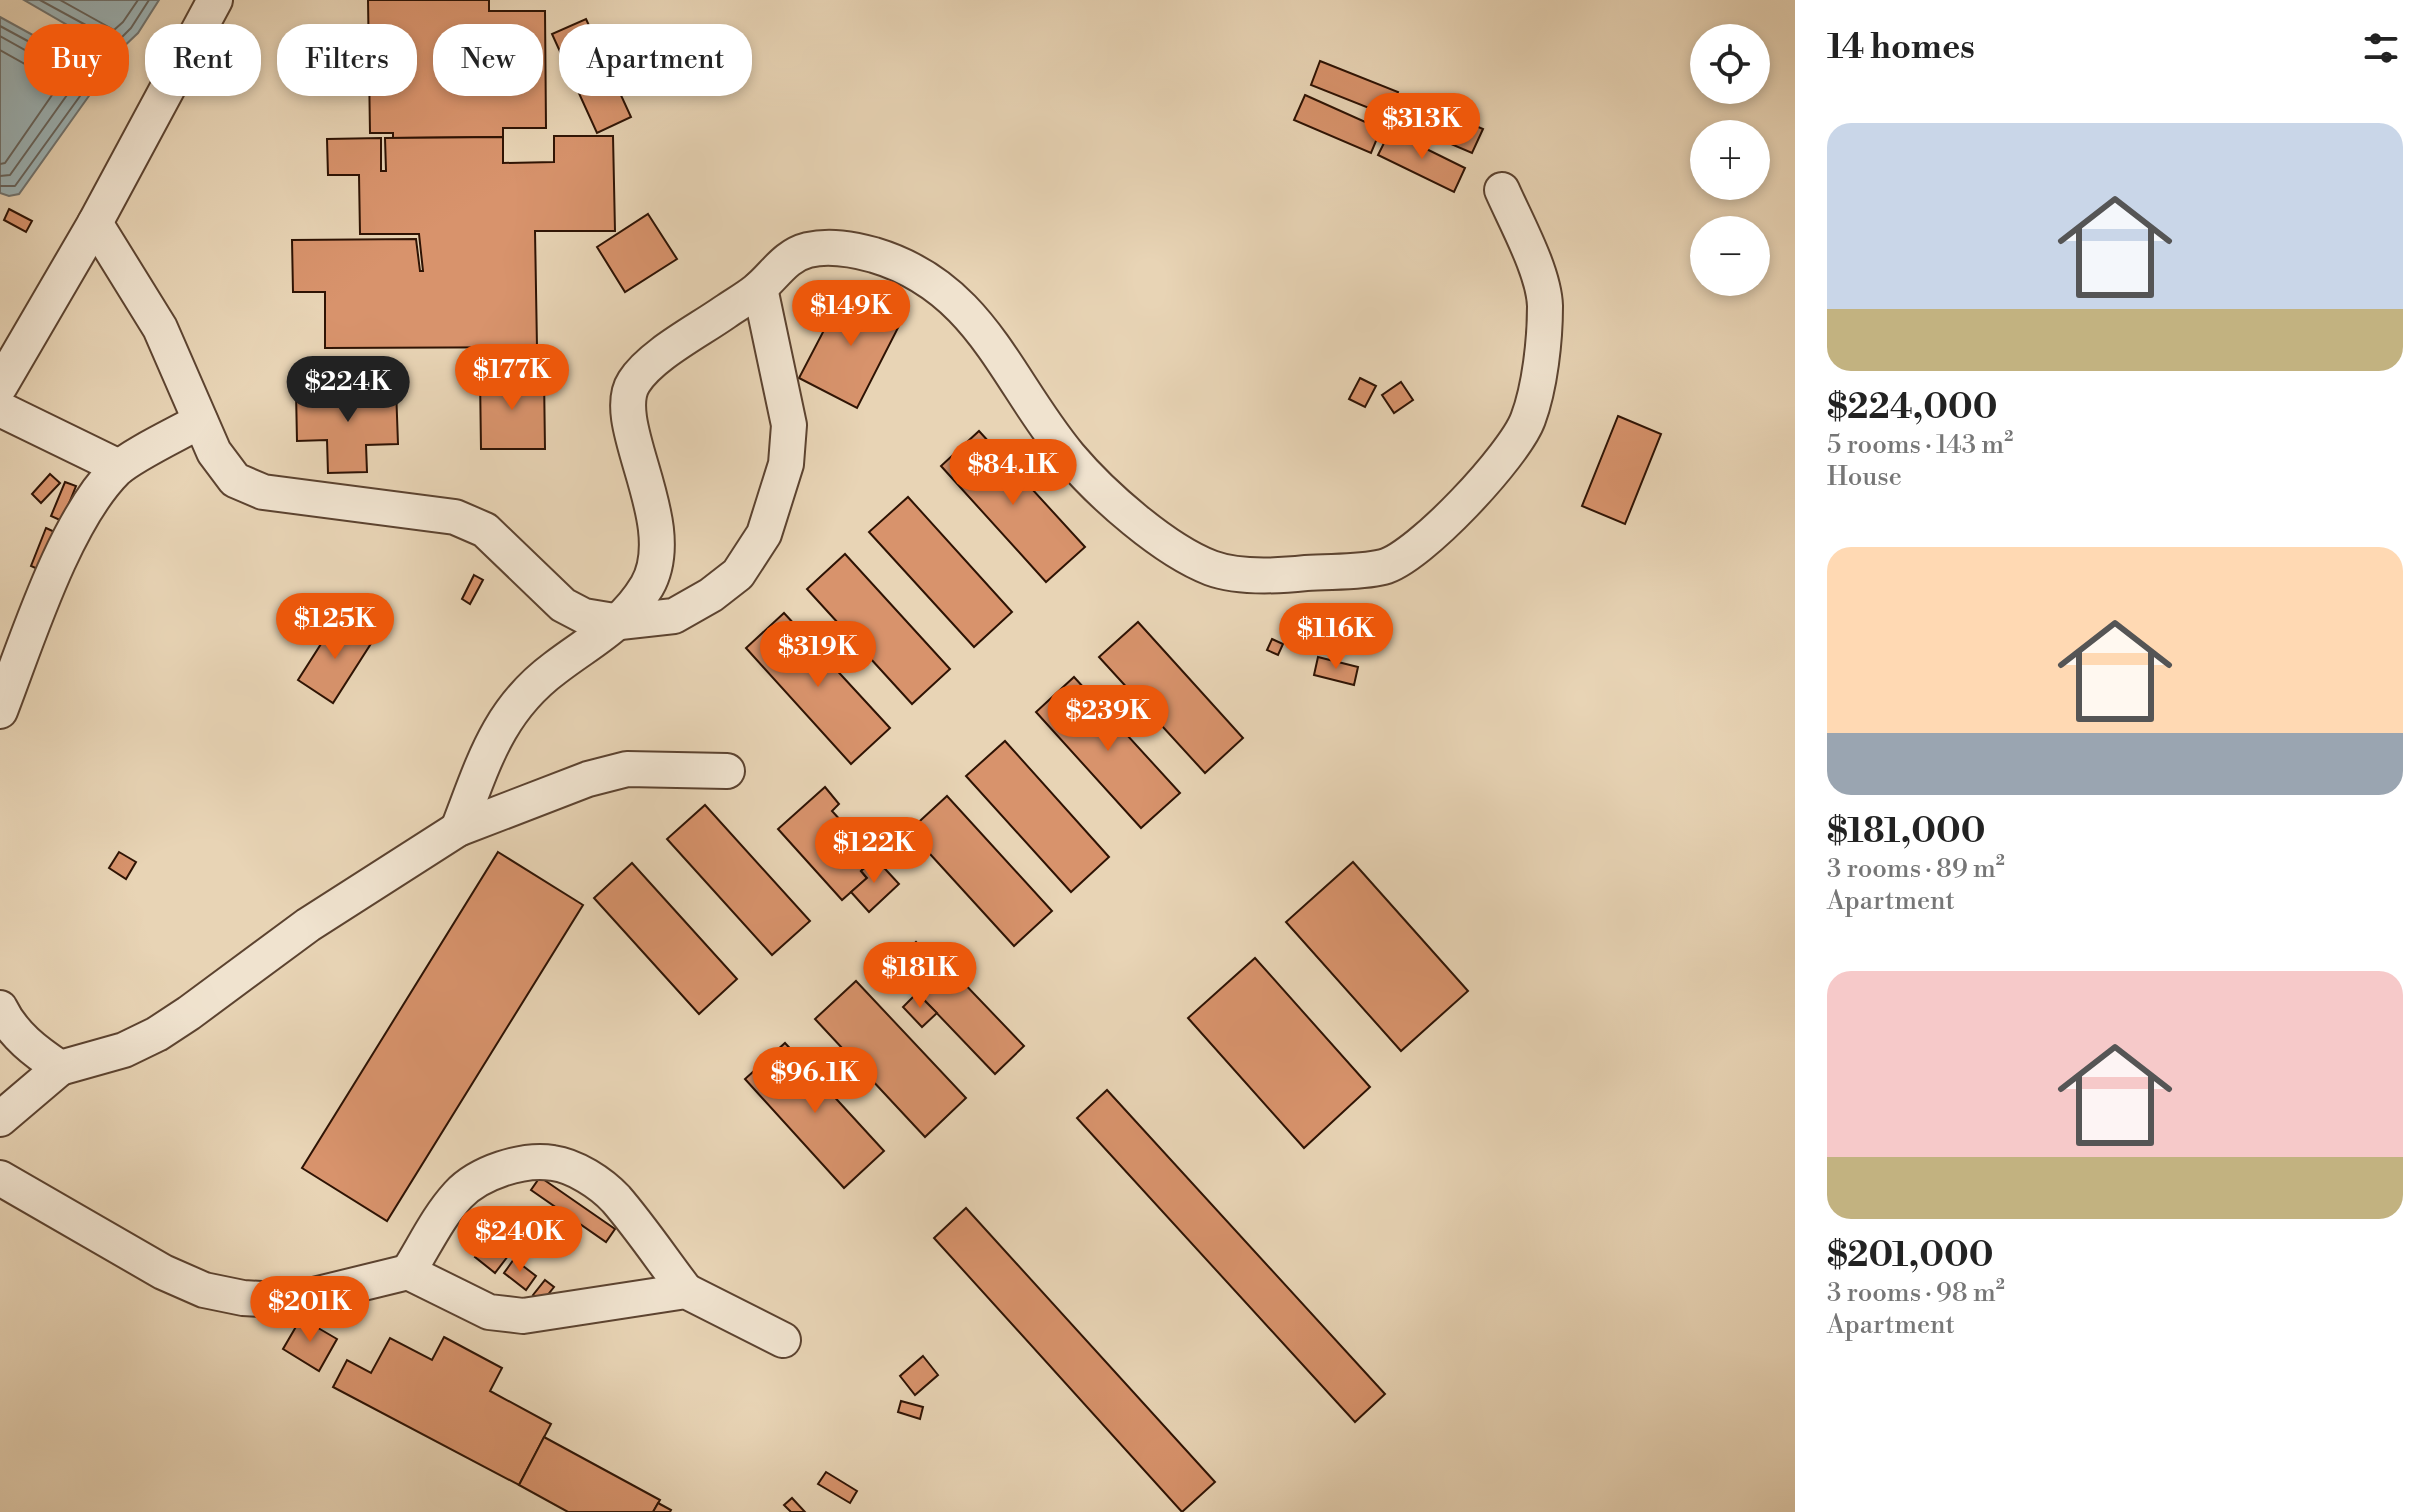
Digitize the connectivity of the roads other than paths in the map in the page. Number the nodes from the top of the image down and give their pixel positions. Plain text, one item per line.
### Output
1 (215, 0) edge
2 (1502, 190) dead end
3 (95, 223) junction
4 (760, 288) junction
5 (0, 386) edge
6 (0, 409) edge
7 (200, 421) junction
8 (119, 467) junction
9 (620, 622) junction
10 (0, 711) edge
11 (727, 771) dead end
12 (458, 829) junction
13 (0, 1008) edge
14 (60, 1068) junction
15 (0, 1119) edge
16 (0, 1178) edge
17 (408, 1272) junction
18 (686, 1291) junction
19 (783, 1340) dead end

1 - 3 street
2 - 4 street
3 - 5 street
3 - 7 street
4 - 9 street
4 - 9 street
6 - 8 street
7 - 8 street
7 - 9 street
8 - 10 street
9 - 12 street
11 - 12 street
12 - 14 street
13 - 14 street
14 - 15 street
16 - 17 street
17 - 18 street
17 - 18 street
18 - 19 street

